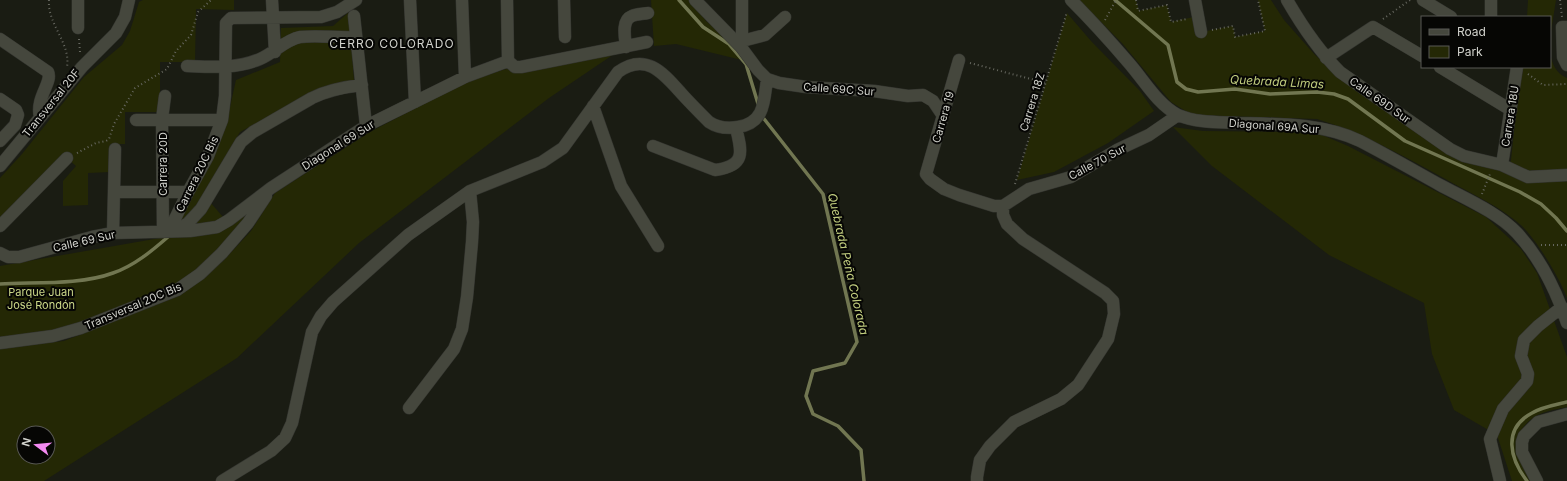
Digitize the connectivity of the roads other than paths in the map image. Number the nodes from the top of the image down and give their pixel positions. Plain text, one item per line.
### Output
1 (78, 0) edge
2 (129, 0) edge
3 (272, 0) edge
4 (356, 0) edge
5 (410, 0) edge
6 (462, 0) edge
7 (507, 0) edge
8 (564, 0) edge
9 (695, 0) edge
10 (742, 0) edge
11 (1071, 0) edge
12 (1195, 0) edge
13 (1287, 0) edge
14 (1423, 0) edge
15 (1491, 0) edge
16 (1445, 9) edge
17 (648, 13) dead end
18 (354, 16) dead end
19 (1491, 16) edge
20 (785, 17) dead end
21 (274, 18) junction
22 (1565, 27) edge
23 (78, 28) road end
24 (1201, 32) road end
25 (356, 37) junction
26 (565, 37) dead end
27 (0, 39) edge
28 (646, 42) dead end
29 (741, 44) junction
30 (626, 46) junction
31 (275, 52) junction
32 (1421, 55) edge
33 (1326, 58) junction
34 (959, 60) road end
35 (508, 61) junction
36 (1567, 65) edge
37 (187, 66) dead end
38 (227, 68) junction
39 (1442, 68) edge
40 (1521, 69) edge
41 (465, 77) junction
42 (767, 79) junction
43 (362, 85) junction
44 (165, 96) dead end
45 (0, 100) edge
46 (415, 102) junction
47 (593, 106) junction
48 (1511, 110) junction
49 (1178, 115) junction
50 (943, 116) junction
51 (40, 117) junction
52 (162, 119) junction
53 (136, 120) dead end
54 (222, 120) junction
55 (366, 126) junction
56 (736, 128) junction
57 (0, 141) edge
58 (16, 146) junction
59 (653, 146) dead end
60 (115, 149) dead end
61 (0, 157) edge
62 (67, 158) road end
63 (1502, 165) junction
64 (0, 166) edge
65 (1567, 175) edge
66 (271, 188) junction
67 (470, 191) junction
68 (114, 192) junction
69 (163, 192) junction
70 (188, 192) junction
71 (1003, 206) junction
72 (0, 226) edge
73 (169, 231) junction
74 (113, 233) junction
75 (658, 246) dead end
76 (0, 253) edge
77 (1562, 307) junction
78 (1567, 323) edge
79 (0, 343) edge
80 (409, 408) dead end
81 (1567, 414) edge
82 (222, 481) edge
83 (978, 481) edge
84 (1500, 481) edge
85 (1537, 481) edge

1 - 23 street
2 - 51 street, Transversal 20F
3 - 21 street
4 - 21 street
5 - 46 street
6 - 41 street
7 - 35 street
8 - 26 street
9 - 29 street
10 - 29 street
11 - 49 street, Diagonal 69A Sur
12 - 24 street
13 - 33 street, Calle 69D Sur
14 - 16 street
15 - 19 street
17 - 30 street
18 - 25 street
20 - 29 street
21 - 31 street
21 - 38 street, Carrera 20C Bis
22 - 36 street
25 - 31 street
25 - 43 street
27 - 51 street
28 - 30 street
29 - 42 street
30 - 35 street
31 - 38 street
32 - 33 street
33 - 63 street, Calle 69D Sur
34 - 50 street, Carrera 19
35 - 41 street, Diagonal 69 Sur
37 - 38 street
38 - 54 street, Carrera 20C Bis
39 - 48 street
40 - 48 street, Carrera 18U
41 - 46 street, Diagonal 69 Sur
42 - 50 street, Calle 69C Sur
42 - 56 street
43 - 55 street
43 - 73 street
44 - 52 street, Carrera 20D
45 - 57 street
46 - 55 street, Diagonal 69 Sur
47 - 56 street
47 - 67 street
47 - 75 street
48 - 63 street, Carrera 18U
49 - 71 street, Calle 70 Sur
49 - 77 street, Diagonal 69A Sur
50 - 71 street, Carrera 19
51 - 58 street, Transversal 20F
52 - 53 street
52 - 54 street
52 - 69 street, Carrera 20D
54 - 70 street, Carrera 20C Bis
55 - 66 street, Diagonal 69 Sur
56 - 59 street
58 - 61 street
58 - 64 street, Transversal 20F
60 - 68 street
62 - 72 street
63 - 65 street, Calle 69D Sur
66 - 73 street, Diagonal 69 Sur
66 - 79 street, Transversal 20C Bis
67 - 80 street
67 - 82 street
68 - 69 street
68 - 74 street
69 - 70 street
69 - 73 street, Carrera 20D
70 - 73 street, Carrera 20C Bis
71 - 83 street
73 - 74 street, Calle 69 Sur
74 - 76 street, Calle 69 Sur
77 - 78 street, Diagonal 69A Sur
77 - 84 street
81 - 85 street

